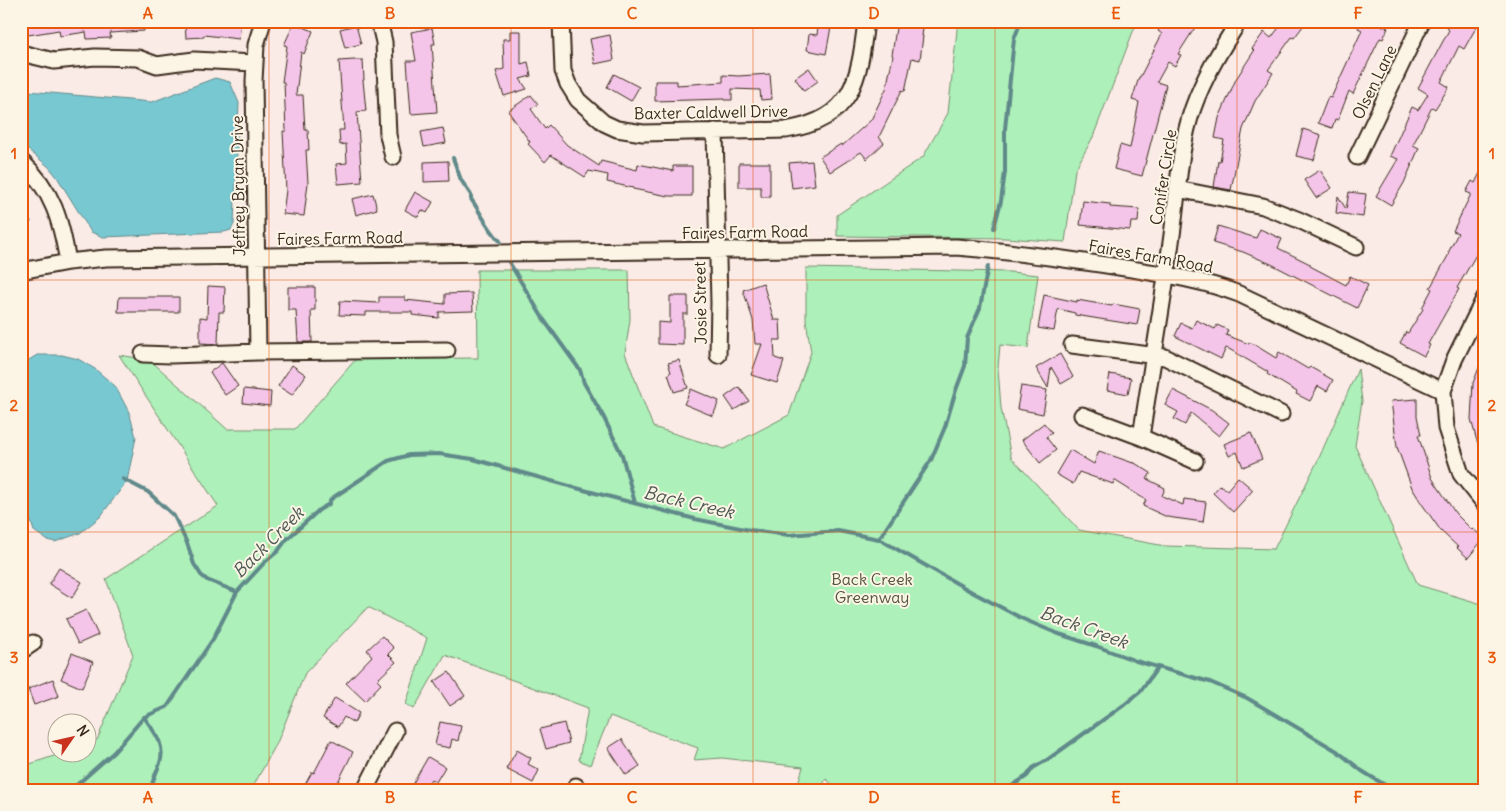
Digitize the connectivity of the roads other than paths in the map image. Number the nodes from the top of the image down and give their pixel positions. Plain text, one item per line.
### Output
1 (263, 21) edge
2 (379, 21) edge
3 (561, 21) edge
4 (866, 21) edge
5 (1239, 21) edge
6 (1422, 21) edge
7 (21, 53) edge
8 (254, 63) junction
9 (715, 131) junction
10 (393, 157) dead end
11 (1357, 157) dead end
12 (21, 161) edge
13 (1177, 189) junction
14 (1356, 248) dead end
15 (717, 250) junction
16 (256, 257) junction
17 (68, 262) junction
18 (21, 271) edge
19 (1166, 274) junction
20 (1485, 297) edge
21 (1072, 345) dead end
22 (447, 350) dead end
23 (258, 352) junction
24 (143, 354) dead end
25 (718, 355) dead end
26 (1153, 355) junction
27 (1443, 391) junction
28 (1281, 414) dead end
29 (1082, 415) dead end
30 (1141, 437) junction
31 (1195, 462) dead end
32 (1485, 504) edge
33 (395, 731) dead end
34 (365, 790) edge

1 - 8 street, Jeffrey Bryan Drive
2 - 10 street
3 - 9 street, Baxter Caldwell Drive
4 - 9 street, Baxter Caldwell Drive
5 - 13 street, Conifer Circle
6 - 11 street, Olsen Lane
7 - 8 street
8 - 16 street, Jeffrey Bryan Drive
9 - 15 street, Josie Street
12 - 17 street
13 - 14 street
13 - 19 street, Conifer Circle
15 - 16 street, Faires Farm Road
15 - 19 street, Faires Farm Road
15 - 25 street, Josie Street
16 - 17 street, Faires Farm Road
16 - 23 street, Jeffrey Bryan Drive
17 - 18 street, Faires Farm Road
19 - 26 street, Conifer Circle
19 - 27 street, Faires Farm Road
20 - 27 street
21 - 26 street
22 - 23 street
23 - 24 street
26 - 28 street
26 - 30 street, Conifer Circle
27 - 32 street
29 - 30 street
30 - 31 street
33 - 34 street

